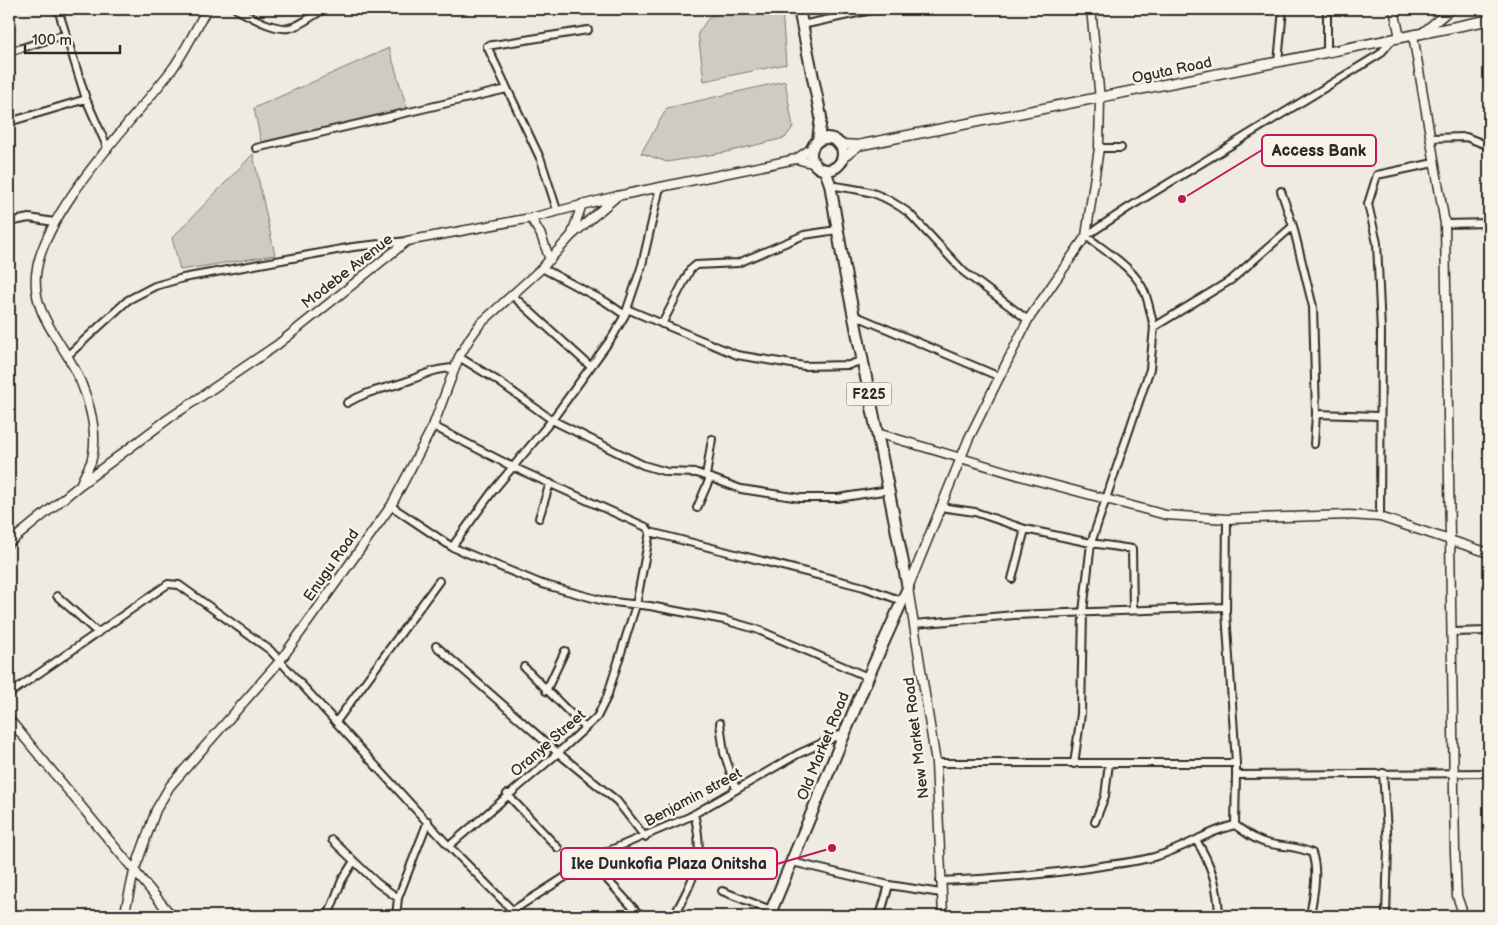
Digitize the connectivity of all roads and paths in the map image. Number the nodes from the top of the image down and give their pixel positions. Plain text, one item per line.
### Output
1 (58, 9) edge
2 (207, 9) edge
3 (236, 9) edge
4 (324, 9) edge
5 (799, 9) edge
6 (876, 9) edge
7 (1091, 9) edge
8 (1283, 9) edge
9 (1327, 9) edge
10 (1394, 9) edge
11 (1451, 9) edge
12 (1489, 20) edge
13 (802, 25) junction
14 (588, 30) dead end
15 (66, 34) junction
16 (1417, 35) junction
17 (1396, 39) junction
18 (9, 52) edge
19 (1327, 53) junction
20 (1278, 62) junction
21 (507, 89) junction
22 (86, 99) junction
23 (1100, 99) junction
24 (821, 117) junction
25 (9, 122) edge
26 (1430, 138) junction
27 (837, 141) junction
28 (815, 144) junction
29 (860, 145) junction
30 (1489, 146) edge
31 (256, 148) dead end
32 (1098, 148) junction
33 (1121, 148) dead end
34 (108, 149) junction
35 (796, 159) junction
36 (840, 162) junction
37 (1434, 163) junction
38 (815, 164) junction
39 (825, 170) junction
40 (835, 186) junction
41 (660, 187) junction
42 (1281, 192) dead end
43 (617, 196) junction
44 (832, 200) junction
45 (582, 204) junction
46 (556, 210) junction
47 (531, 218) junction
48 (9, 222) edge
49 (54, 222) junction
50 (1489, 223) edge
51 (1444, 224) junction
52 (1293, 226) junction
53 (838, 230) junction
54 (571, 236) junction
55 (1086, 236) junction
56 (407, 241) junction
57 (550, 260) junction
58 (542, 268) junction
59 (513, 296) junction
60 (626, 312) junction
61 (854, 315) junction
62 (1028, 320) junction
63 (662, 324) junction
64 (1154, 327) junction
65 (68, 356) junction
66 (459, 357) junction
67 (863, 360) junction
68 (590, 366) junction
69 (455, 368) junction
70 (1000, 377) junction
71 (347, 403) dead end
72 (1316, 414) junction
73 (1379, 416) junction
74 (552, 420) junction
75 (433, 426) junction
76 (877, 434) junction
77 (712, 439) dead end
78 (1314, 444) dead end
79 (961, 458) junction
80 (513, 467) junction
81 (708, 477) junction
82 (550, 483) junction
83 (80, 485) junction
84 (889, 490) junction
85 (1105, 498) junction
86 (391, 506) junction
87 (940, 507) junction
88 (697, 508) dead end
89 (1380, 517) junction
90 (538, 518) dead end
91 (1227, 518) junction
92 (1025, 529) junction
93 (650, 532) junction
94 (1450, 540) junction
95 (9, 543) edge
96 (1090, 543) junction
97 (452, 547) junction
98 (1489, 553) edge
99 (1012, 579) dead end
100 (439, 581) dead end
101 (908, 588) junction
102 (57, 596) dead end
103 (902, 601) junction
104 (636, 605) junction
105 (1226, 607) junction
106 (1133, 609) junction
107 (1083, 612) junction
108 (915, 624) junction
109 (1489, 631) edge
110 (1453, 632) junction
111 (98, 633) junction
112 (436, 646) dead end
113 (565, 651) dead end
114 (280, 661) junction
115 (524, 668) dead end
116 (868, 677) junction
117 (546, 691) junction
118 (9, 694) edge
119 (9, 719) edge
120 (336, 722) junction
121 (720, 723) dead end
122 (585, 728) junction
123 (844, 733) junction
124 (558, 753) junction
125 (936, 763) junction
126 (1236, 763) junction
127 (1074, 764) junction
128 (1109, 764) junction
129 (1454, 772) junction
130 (1383, 773) junction
131 (1489, 773) edge
132 (1236, 775) junction
133 (736, 789) junction
134 (507, 794) junction
135 (694, 814) junction
136 (428, 821) junction
137 (1095, 822) dead end
138 (1235, 825) junction
139 (645, 837) junction
140 (332, 840) dead end
141 (1196, 840) junction
142 (448, 846) junction
143 (558, 848) dead end
144 (354, 861) junction
145 (590, 861) junction
146 (792, 862) junction
147 (134, 872) junction
148 (940, 881) junction
149 (889, 885) junction
150 (722, 891) dead end
151 (941, 893) junction
152 (398, 898) junction
153 (770, 913) edge
154 (516, 914) edge
155 (124, 916) edge
156 (172, 916) edge
157 (328, 916) edge
158 (396, 916) edge
159 (504, 916) edge
160 (645, 916) edge
161 (674, 916) edge
162 (880, 916) edge
163 (943, 916) edge
164 (1219, 916) edge
165 (1310, 916) edge
166 (1386, 916) edge
167 (1464, 916) edge

1 - 15 street
2 - 34 street
3 - 4 street
5 - 13 main road, F225
6 - 13 street
7 - 23 street
8 - 20 street
9 - 19 street
10 - 17 street
11 - 16 street
12 - 16 main road, Oguta Road
13 - 24 main road, F225
14 - 21 street
15 - 18 street
15 - 22 street
16 - 17 main road, Oguta Road
16 - 26 street
17 - 19 main road, Oguta Road
17 - 55 street
19 - 20 main road, Oguta Road
20 - 23 main road, Oguta Road
21 - 31 street
21 - 46 street
22 - 25 street
22 - 34 street
23 - 29 main road, Oguta Road
23 - 32 street
24 - 27 main road, F225
24 - 28 main road, F225
26 - 30 street
26 - 37 street
27 - 28 main road
27 - 29 street
27 - 36 main road, F225
28 - 35 street
28 - 38 main road, F225
29 - 36 street
32 - 33 street
32 - 55 street
34 - 49 street
35 - 38 street
35 - 41 street, Modebe Avenue
36 - 39 main road
36 - 40 main road, F225
37 - 51 street
37 - 73 street
38 - 39 main road
39 - 44 main road, F225
40 - 44 main road, F225
40 - 62 street
41 - 43 street, Modebe Avenue
41 - 60 street
42 - 52 street
43 - 45 street, Modebe Avenue
43 - 54 street
44 - 53 main road, F225
45 - 46 street, Modebe Avenue
45 - 54 street
46 - 47 street, Modebe Avenue
47 - 56 street, Modebe Avenue
47 - 57 street
48 - 49 street
49 - 65 street
50 - 51 street
51 - 94 street
52 - 64 street
52 - 72 street
53 - 61 main road, F225
53 - 63 street
54 - 57 street, Enugu Road
55 - 62 street
55 - 64 street
56 - 65 street
56 - 83 street, Modebe Avenue
57 - 58 street, Enugu Road
58 - 59 street, Enugu Road
58 - 60 street
59 - 66 street, Enugu Road
59 - 68 street
60 - 63 street
60 - 68 street
61 - 67 main road, F225
61 - 70 street
62 - 70 street
63 - 67 street
64 - 85 street
65 - 83 street
66 - 69 street, Enugu Road
66 - 74 street
67 - 76 main road, F225
68 - 74 street
69 - 71 street
69 - 75 street, Enugu Road
70 - 79 street
72 - 73 street
72 - 78 street
73 - 89 street
74 - 80 street
74 - 81 street
75 - 80 street
75 - 86 street, Enugu Road
76 - 79 street
76 - 84 main road, F225
77 - 81 street
79 - 85 street
79 - 87 street
80 - 82 street
80 - 97 street
81 - 84 street
81 - 88 street
82 - 90 street
82 - 93 street
83 - 95 street, Modebe Avenue
84 - 101 main road, F225
85 - 91 street
85 - 96 street
86 - 97 street
86 - 114 street, Enugu Road
87 - 92 street
87 - 101 street
89 - 91 street
89 - 94 street
91 - 105 street
92 - 96 street
92 - 99 street
93 - 103 street
93 - 104 street, Oranye Street
94 - 98 street
94 - 110 street
96 - 106 street
96 - 107 street
97 - 104 street
100 - 120 street
101 - 103 main road, Old Market Road
101 - 108 street, New Market Road
102 - 111 street
103 - 116 main road, Old Market Road
104 - 116 street
104 - 122 street, Oranye Street
105 - 106 street
105 - 126 street
106 - 107 street
107 - 108 street
107 - 127 street
108 - 125 street, New Market Road
109 - 110 street
110 - 129 street
111 - 114 street
111 - 118 street
112 - 124 street
113 - 117 street
114 - 120 street
114 - 147 street, Enugu Road
115 - 117 street
116 - 123 main road, Old Market Road
117 - 122 street
119 - 147 street
120 - 136 street
121 - 133 street
122 - 124 street, Oranye Street
123 - 133 street, Benjamin street
123 - 146 main road, Old Market Road
124 - 134 street, Oranye Street
124 - 139 street
125 - 127 street
125 - 148 street, New Market Road
126 - 128 street
126 - 132 street
127 - 128 street
128 - 137 street
129 - 130 street
129 - 131 street
129 - 167 street
130 - 132 street
130 - 166 street
132 - 138 street
133 - 135 street, Benjamin street
134 - 142 street, Oranye Street
134 - 143 street
135 - 139 street, Benjamin street
135 - 161 street
136 - 142 street
136 - 152 street
138 - 141 street
138 - 165 street
139 - 145 street, Benjamin street
140 - 144 street
141 - 148 street
141 - 164 street
142 - 154 street
144 - 152 street
144 - 157 street
145 - 154 street, Benjamin street
145 - 160 street
146 - 149 street
146 - 153 main road, Old Market Road
147 - 155 street, Enugu Road
147 - 156 street
148 - 151 street, New Market Road
149 - 151 street
149 - 162 street
150 - 153 street
151 - 163 street, New Market Road
152 - 158 street
154 - 159 street, Benjamin street

